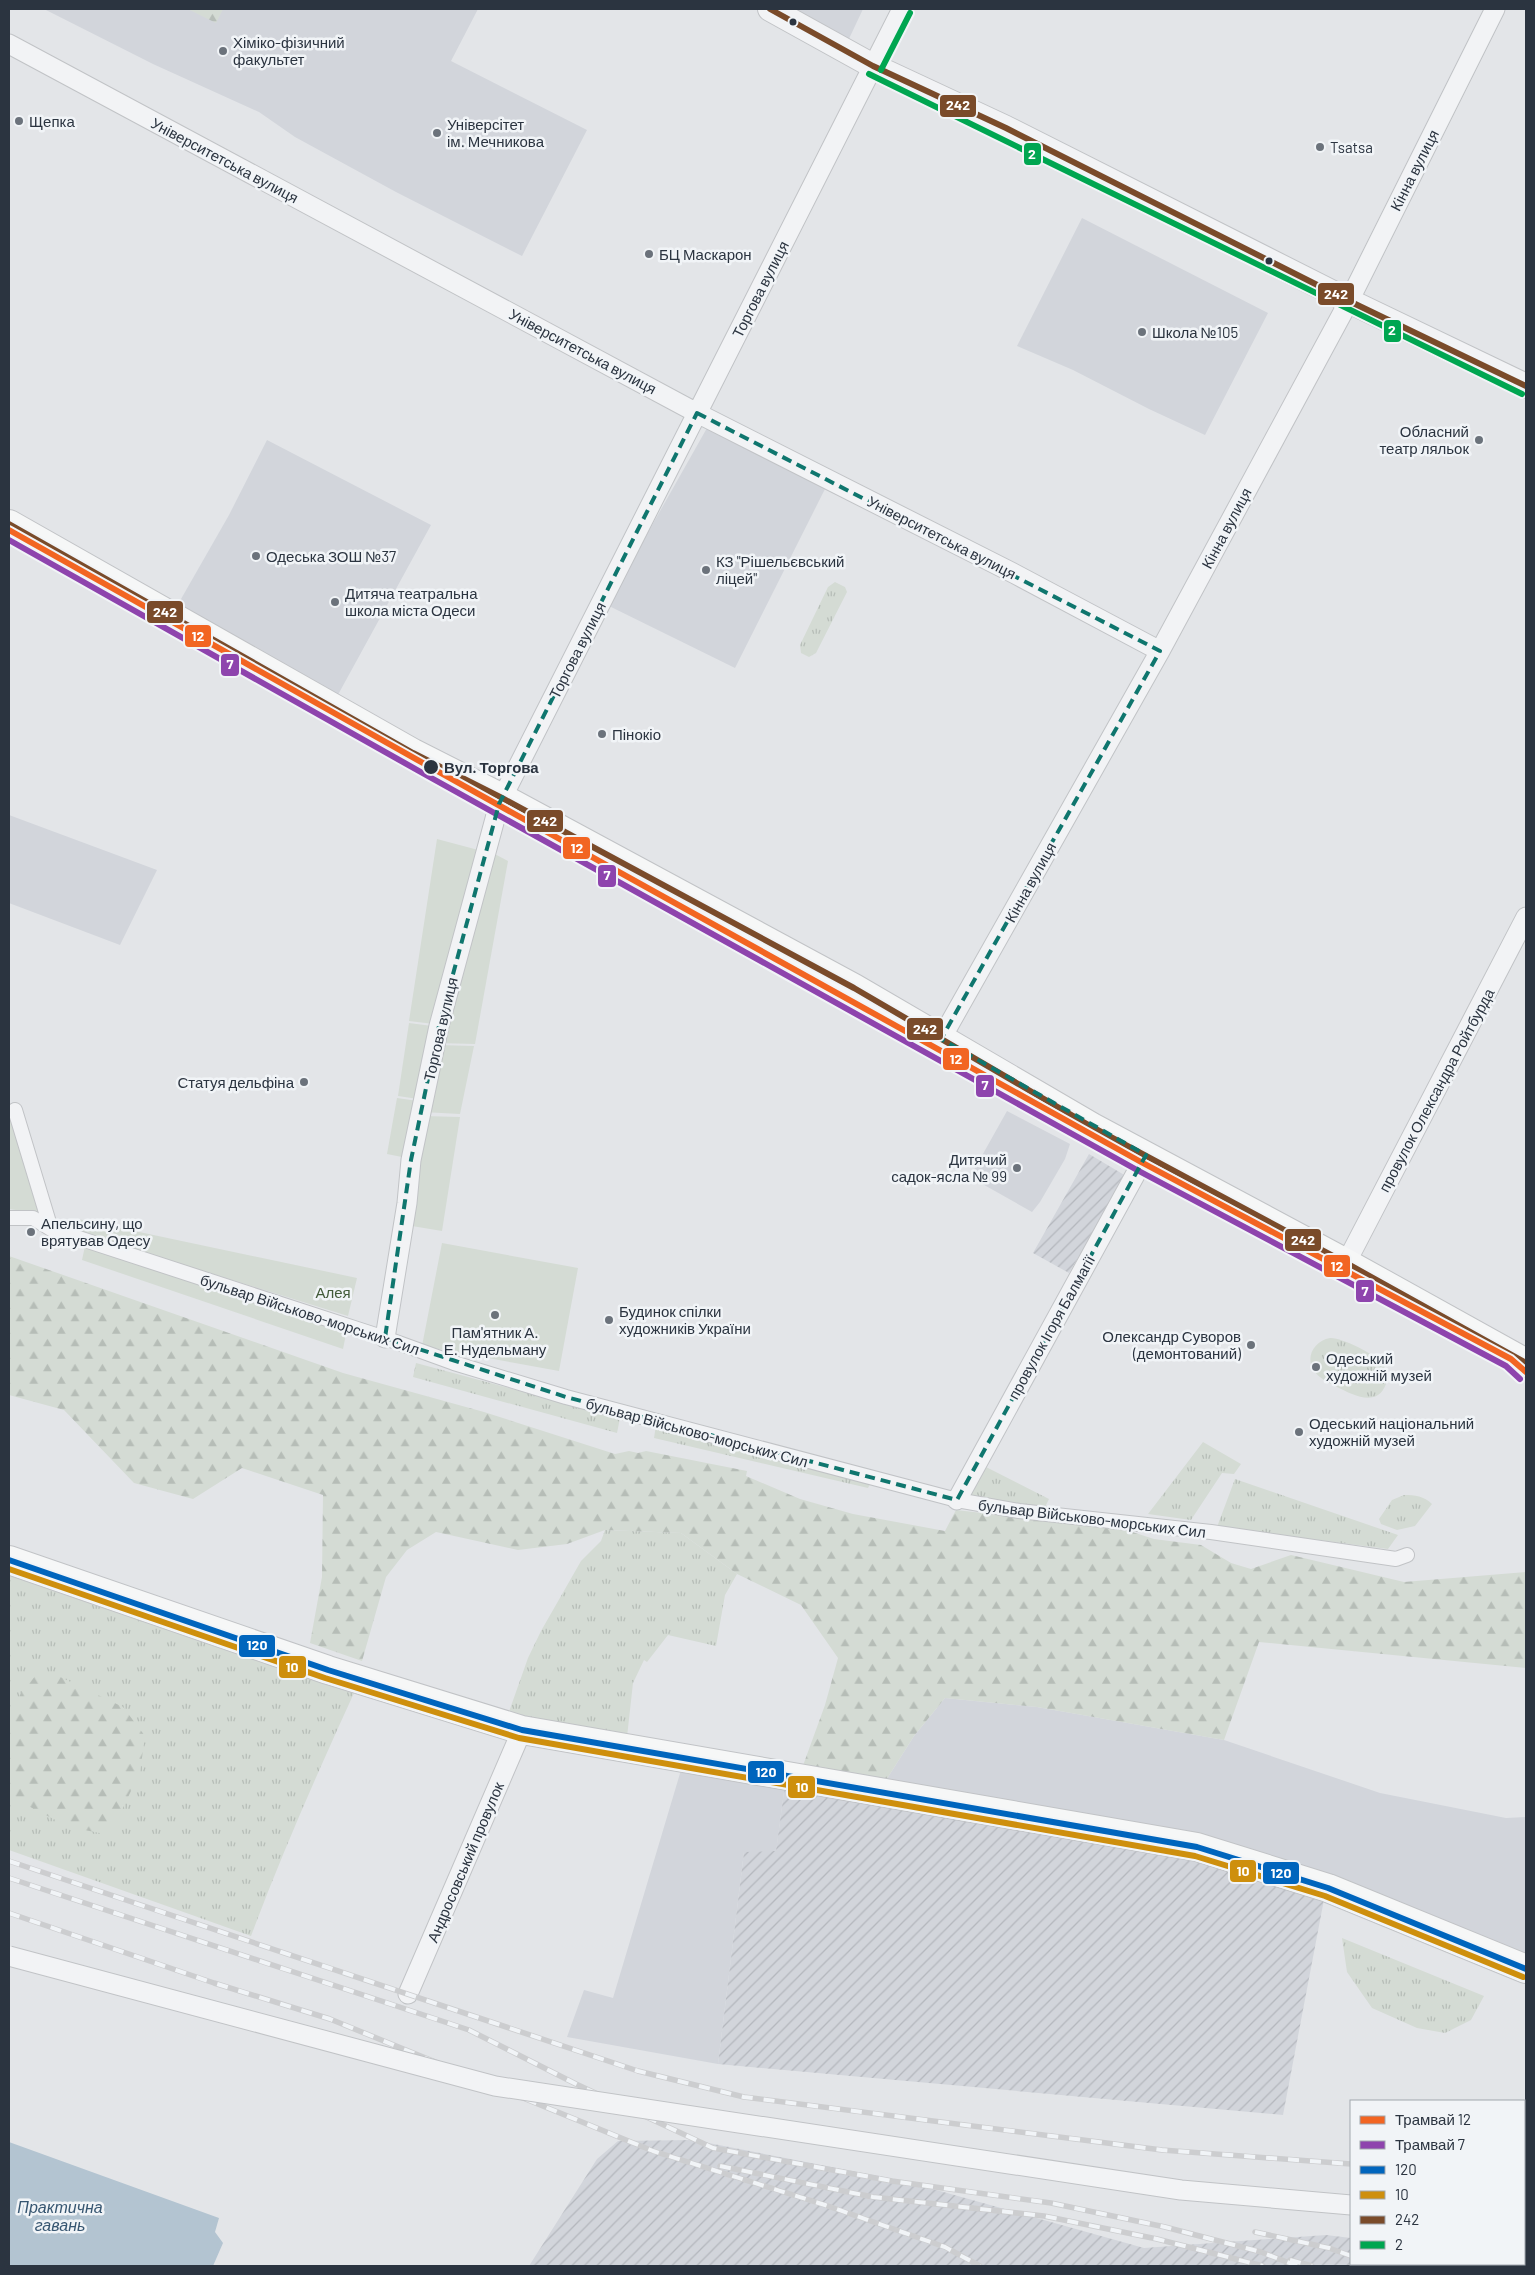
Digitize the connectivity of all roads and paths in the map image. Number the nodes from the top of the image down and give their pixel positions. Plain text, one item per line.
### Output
1 (770, 9) edge
2 (902, 9) edge
3 (1495, 9) edge
4 (9, 44) edge
5 (873, 66) junction
6 (1349, 301) junction
7 (1526, 386) edge
8 (697, 413) junction
9 (9, 524) edge
10 (1160, 651) junction
11 (501, 801) junction
12 (1526, 917) edge
13 (941, 1039) junction
14 (15, 1110) dead end
15 (1146, 1155) junction
16 (9, 1218) edge
17 (51, 1229) junction
18 (1346, 1263) junction
19 (385, 1338) junction
20 (1526, 1362) edge
21 (957, 1500) junction
22 (1407, 1555) dead end
23 (9, 1560) edge
24 (522, 1730) junction
25 (9, 1956) edge
26 (1526, 1969) edge
27 (408, 1994) dead end
28 (1350, 2205) edge

1 - 5 street
2 - 5 street, Торгова вулиця
3 - 6 street, Кінна вулиця
4 - 8 street, Університетська вулиця
5 - 6 street
5 - 8 street, Торгова вулиця
6 - 7 street
6 - 10 street, Кінна вулиця
8 - 10 street, Університетська вулиця
8 - 11 street, Торгова вулиця
9 - 11 main road
10 - 13 street, Кінна вулиця
11 - 13 main road
11 - 19 street, Торгова вулиця
12 - 18 street, провулок Олександра Ройтбурда
13 - 15 main road
14 - 17 street
15 - 18 main road
15 - 21 street, провулок Ігоря Балмагії
16 - 17 street, бульвар Військово-морських Сил
17 - 19 street, бульвар Військово-морських Сил
18 - 20 main road
19 - 21 street, бульвар Військово-морських Сил
21 - 22 street, бульвар Військово-морських Сил
23 - 24 main road
24 - 26 main road
24 - 27 street, Андросовський провулок
25 - 28 street, bridge

